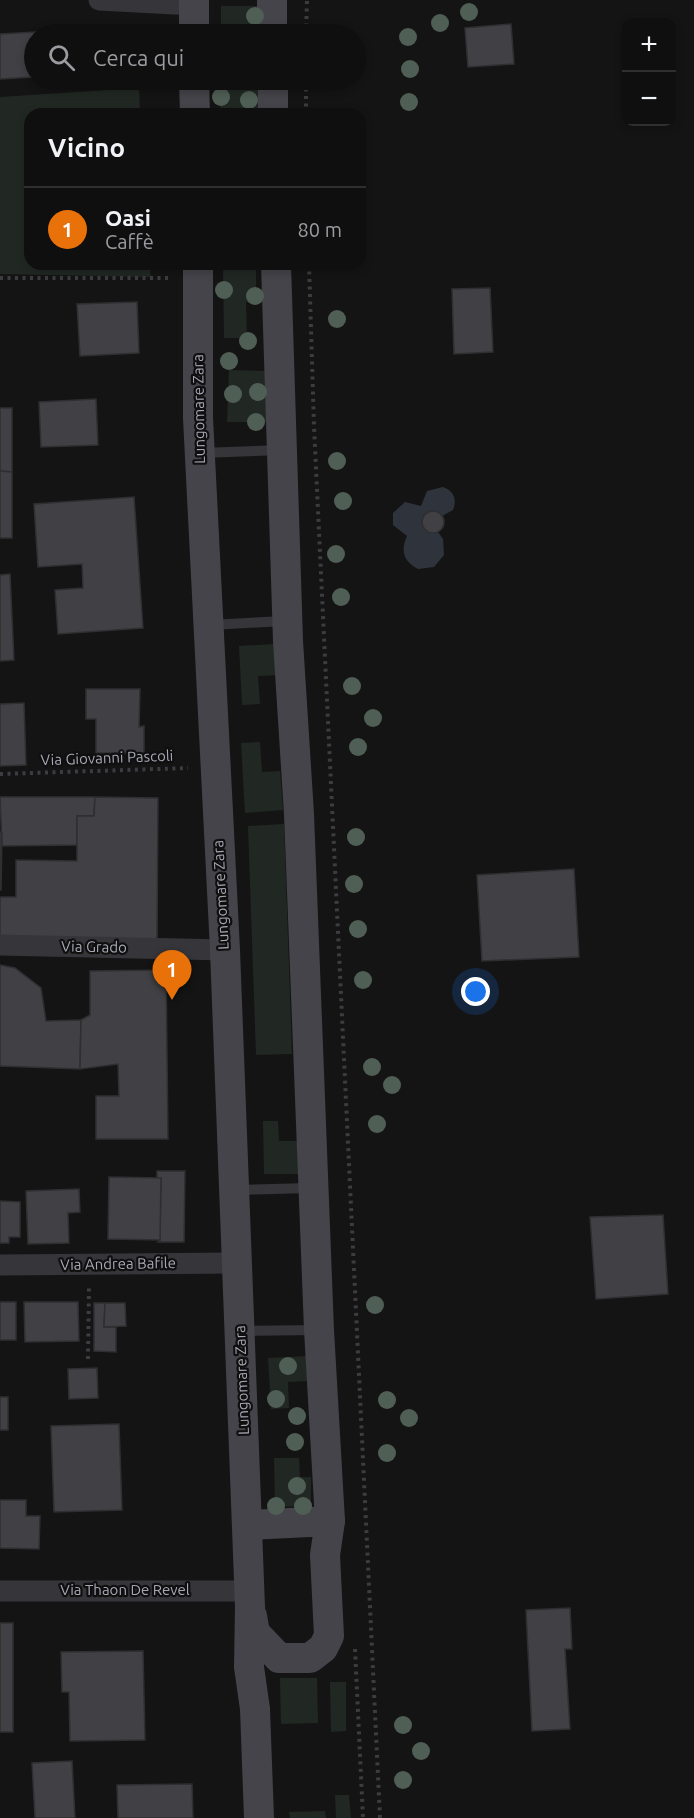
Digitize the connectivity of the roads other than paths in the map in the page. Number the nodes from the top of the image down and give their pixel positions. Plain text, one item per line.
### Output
1 (99, 0) edge
2 (272, 0) edge
3 (194, 2) edge
4 (194, 24) edge
5 (272, 24) edge
6 (194, 90) edge
7 (273, 90) edge
8 (195, 108) edge
9 (273, 108) edge
10 (276, 270) edge
11 (198, 271) edge
12 (281, 450) junction
13 (200, 453) junction
14 (288, 621) junction
15 (207, 625) junction
16 (0, 945) edge
17 (225, 950) junction
18 (314, 1188) junction
19 (233, 1190) junction
20 (235, 1263) junction
21 (0, 1265) edge
22 (319, 1330) junction
23 (240, 1331) junction
24 (330, 1521) junction
25 (247, 1526) junction
26 (0, 1591) edge
27 (250, 1599) junction
28 (279, 1658) junction
29 (255, 1709) junction
30 (259, 1818) edge

1 - 3 street
2 - 5 street
3 - 4 street
6 - 8 street
7 - 9 street
10 - 12 street
11 - 13 street, Lungomare Zara
12 - 13 lane
12 - 14 street
13 - 15 street, Lungomare Zara
14 - 15 lane
14 - 18 street
15 - 17 street, Lungomare Zara
16 - 17 street, Via Grado
17 - 19 street, Lungomare Zara
18 - 19 lane
18 - 22 street
19 - 20 street, Lungomare Zara
20 - 21 street, Via Andrea Bafile
20 - 23 street, Lungomare Zara
22 - 23 lane
22 - 24 street
23 - 25 street, Lungomare Zara
24 - 25 street
24 - 28 street
25 - 27 street, Lungomare Zara
26 - 27 street, Via Thaon De Revel
27 - 28 street, Lungomare Zara
27 - 29 street, Lungomare Zara
28 - 29 street, Lungomare Zara
29 - 30 street, Lungomare Zara

